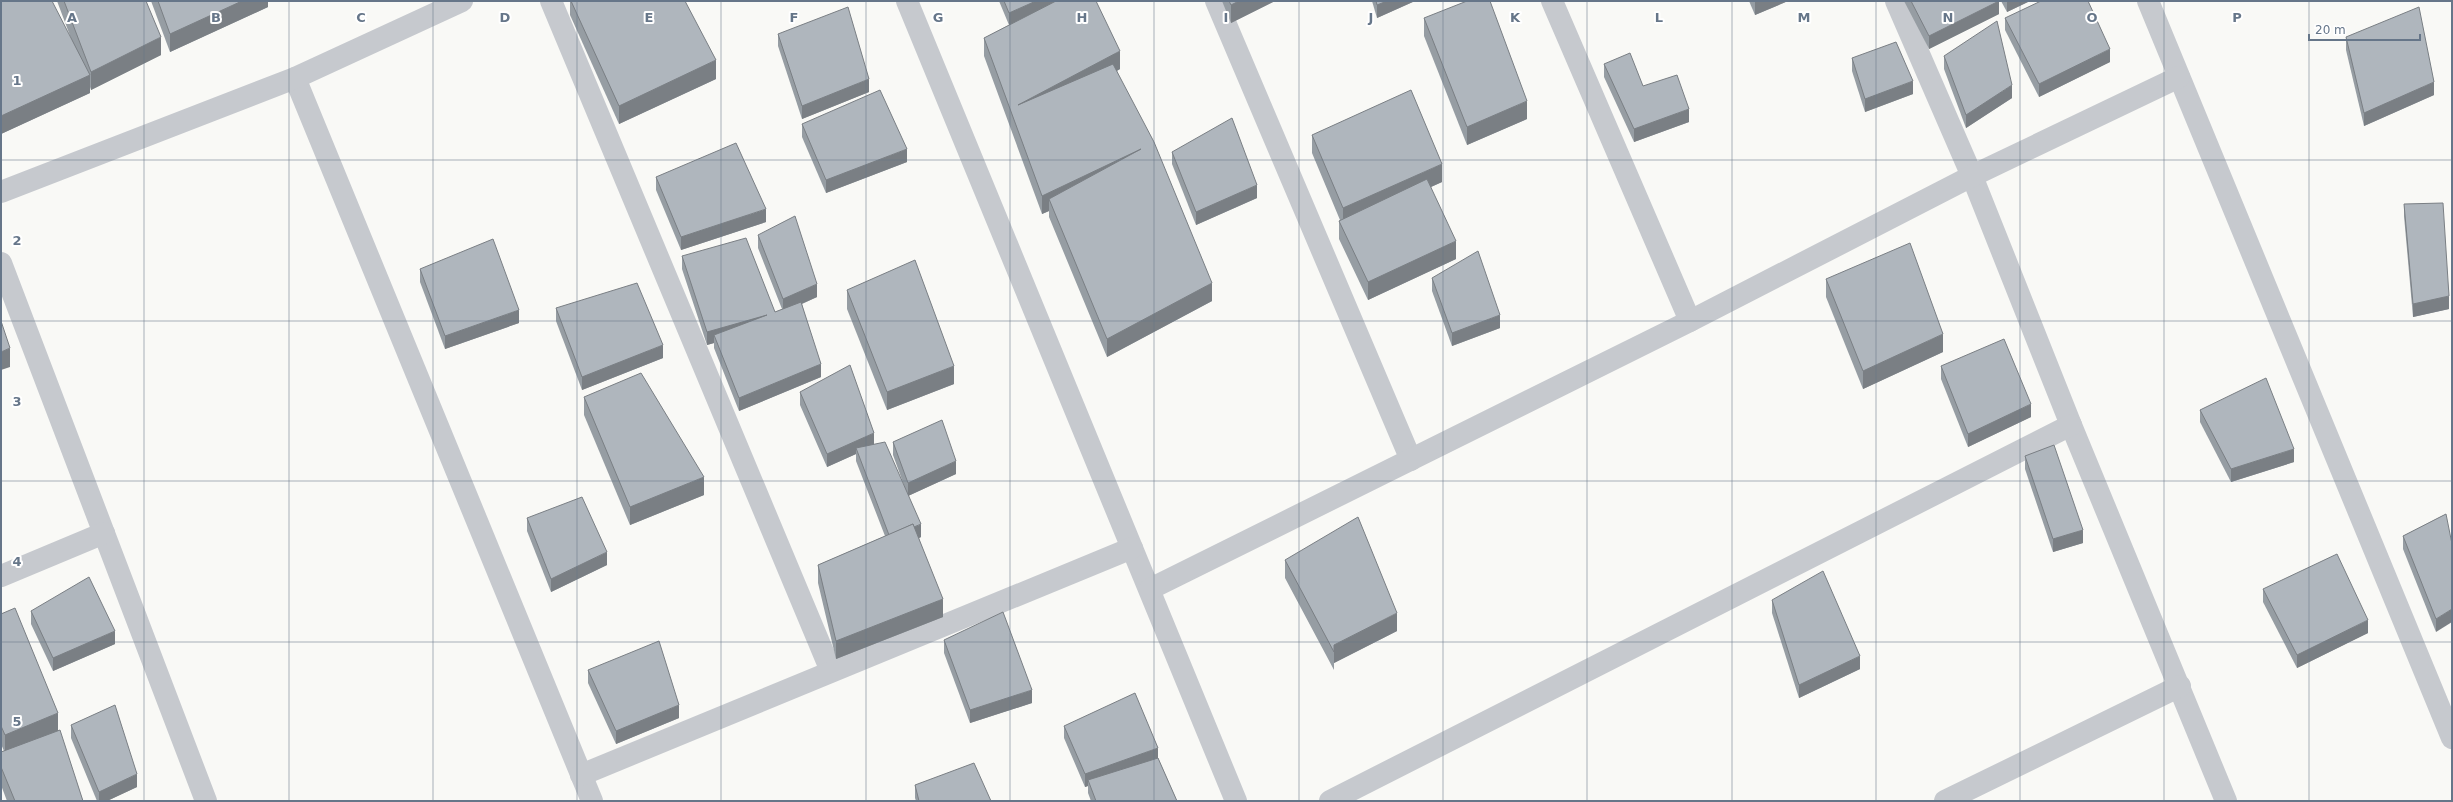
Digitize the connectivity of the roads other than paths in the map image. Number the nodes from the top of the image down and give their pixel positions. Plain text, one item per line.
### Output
1 (462, 1) edge
2 (551, 1) edge
3 (907, 1) edge
4 (1216, 1) edge
5 (1552, 1) edge
6 (1896, 1) edge
7 (2148, 1) edge
8 (2179, 77) junction
9 (295, 78) junction
10 (1972, 176) junction
11 (1, 192) edge
12 (1, 263) edge
13 (1690, 321) junction
14 (2071, 425) junction
15 (1411, 460) junction
16 (104, 533) junction
17 (1132, 548) junction
18 (1, 576) edge
19 (1150, 589) junction
20 (831, 671) junction
21 (2180, 686) junction
22 (2452, 738) edge
23 (581, 775) junction
24 (206, 801) edge
25 (592, 801) edge
26 (1236, 801) edge
27 (1330, 801) edge
28 (1945, 801) edge
29 (2226, 801) edge

1 - 9 street
2 - 20 street
3 - 17 street
4 - 15 street
5 - 13 street
6 - 10 street
7 - 8 street
8 - 10 street
8 - 22 street
9 - 11 street
9 - 23 street
10 - 13 street
10 - 14 street
12 - 16 street
13 - 15 street
14 - 21 street
14 - 27 street
15 - 19 street
16 - 18 street
16 - 24 street
17 - 19 street
17 - 20 street
19 - 26 street
20 - 23 street
21 - 28 street
21 - 29 street
23 - 25 street

